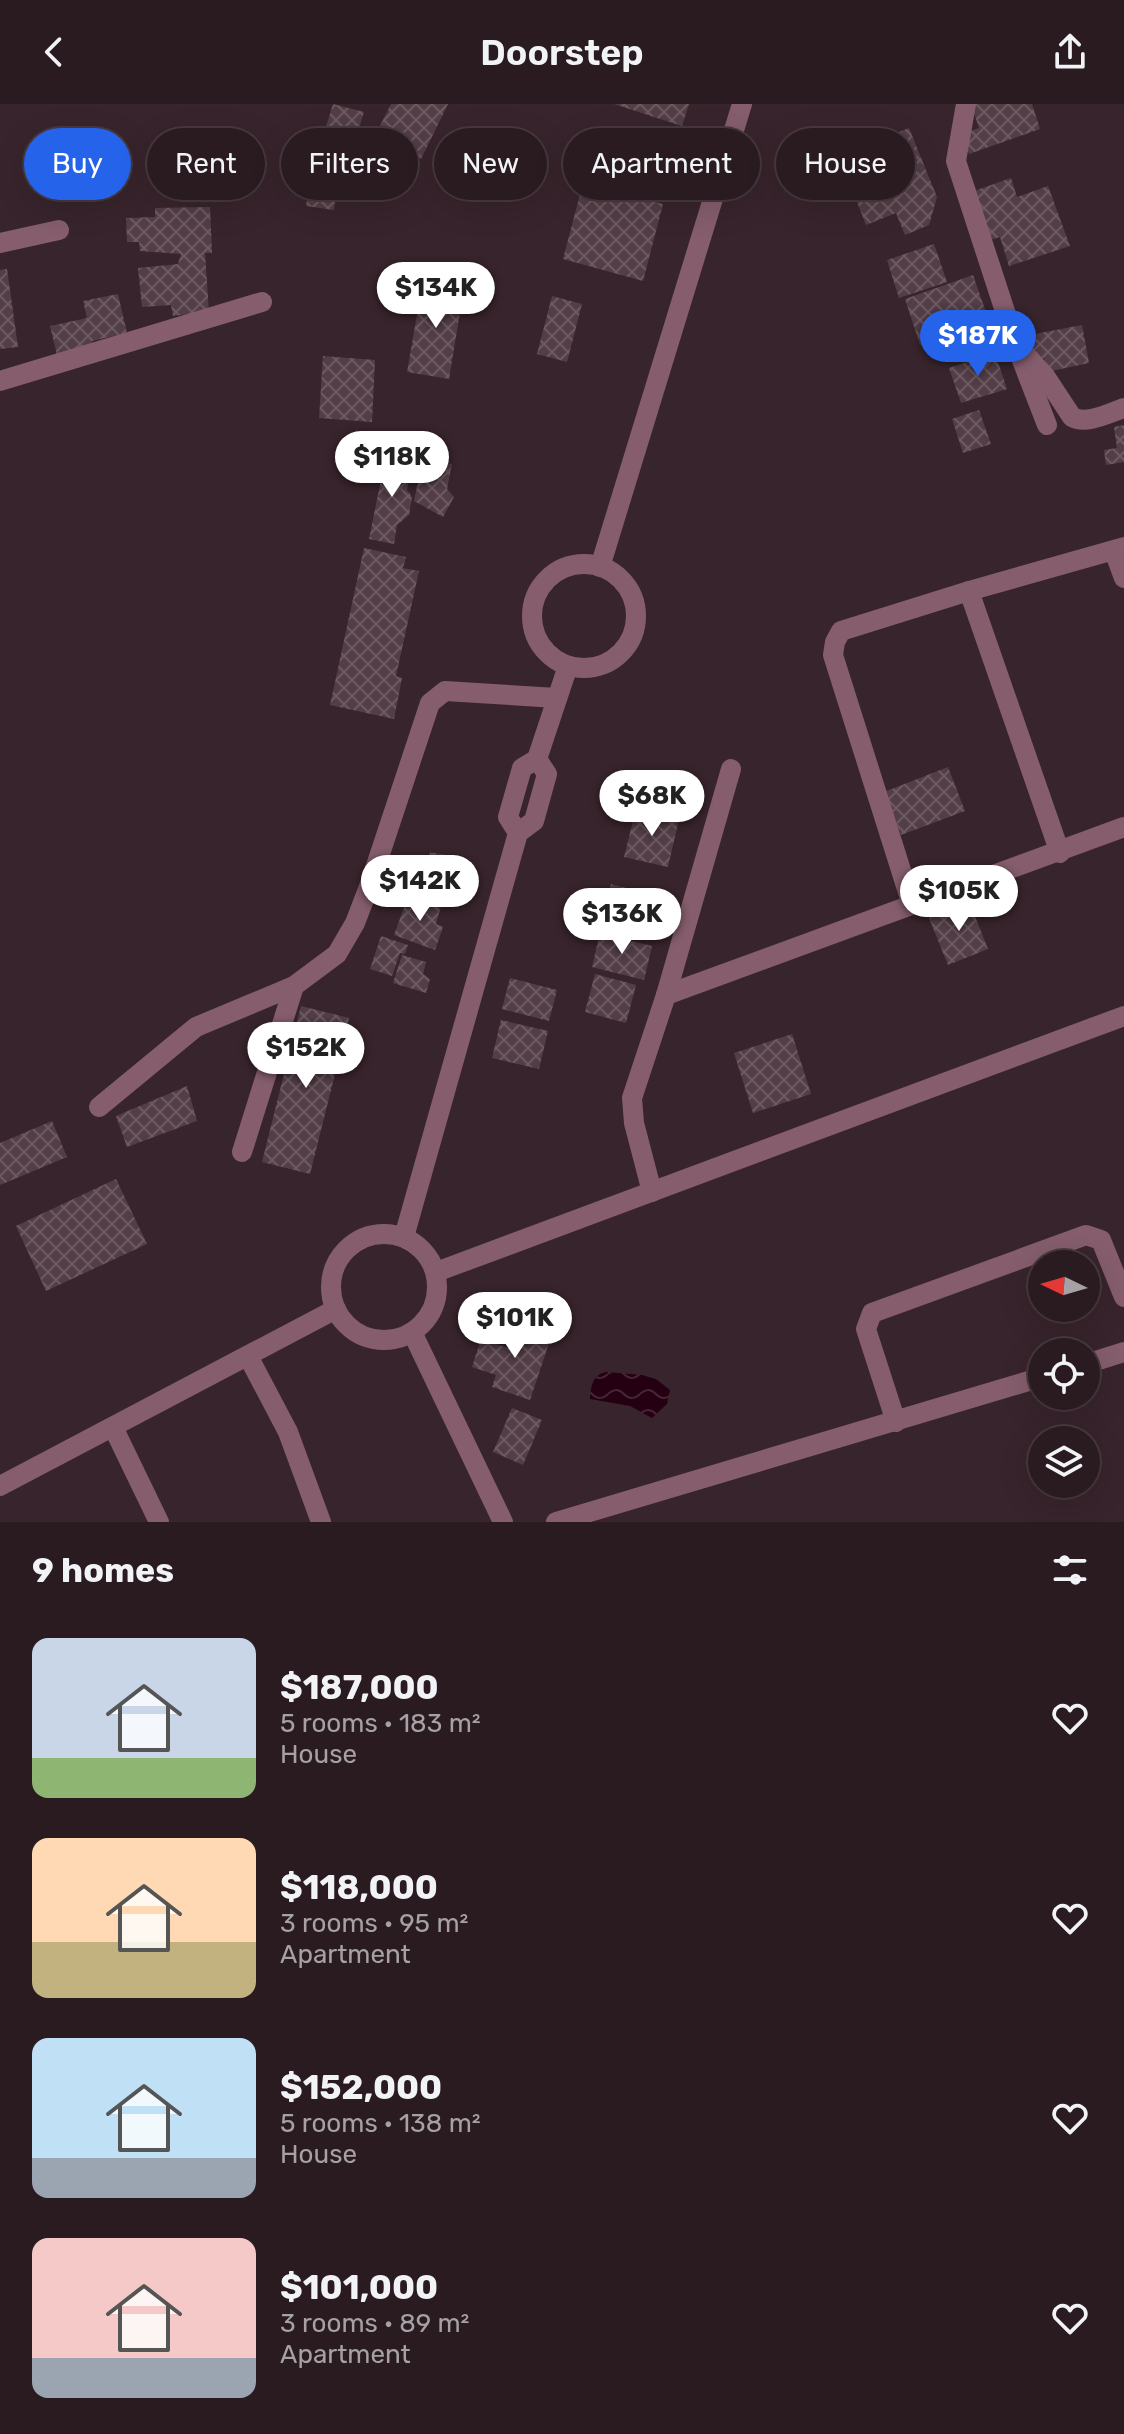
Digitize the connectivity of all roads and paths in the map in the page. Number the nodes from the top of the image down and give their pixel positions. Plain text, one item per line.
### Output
1 (742, 104) edge
2 (966, 104) edge
3 (59, 230) dead end
4 (0, 243) edge
5 (262, 302) dead end
6 (1016, 345) junction
7 (0, 381) edge
8 (1124, 408) edge
9 (1047, 425) dead end
10 (1119, 549) edge
11 (600, 567) junction
12 (1124, 578) edge
13 (969, 591) junction
14 (568, 666) junction
15 (557, 698) junction
16 (731, 769) dead end
17 (1124, 827) edge
18 (1060, 853) junction
19 (912, 905) junction
20 (294, 986) junction
21 (666, 995) junction
22 (1124, 1016) edge
23 (99, 1107) dead end
24 (242, 1152) dead end
25 (652, 1192) junction
26 (404, 1237) junction
27 (436, 1272) junction
28 (1124, 1297) edge
29 (336, 1309) junction
30 (412, 1332) junction
31 (1124, 1352) edge
32 (248, 1356) junction
33 (1100, 1360) edge
34 (1028, 1381) edge
35 (896, 1422) junction
36 (113, 1427) junction
37 (0, 1486) edge
38 (159, 1522) edge
39 (321, 1522) edge
40 (503, 1522) edge
41 (556, 1522) edge

1 - 11 street
2 - 6 street
3 - 4 street
5 - 7 street
6 - 8 street
6 - 9 street
10 - 12 street
10 - 13 street
11 - 14 street
11 - 14 street
13 - 18 street
13 - 19 street
14 - 15 street
15 - 20 street
15 - 26 street
16 - 21 street
17 - 18 street
18 - 19 street
19 - 21 street
20 - 23 street
20 - 24 street
21 - 25 street
22 - 25 street
25 - 27 street
26 - 27 street
26 - 29 street
27 - 30 street
28 - 35 street
29 - 30 street
29 - 32 street
30 - 40 street
31 - 33 street
32 - 36 street
32 - 39 street
34 - 35 street
35 - 41 street
36 - 37 street
36 - 38 street

